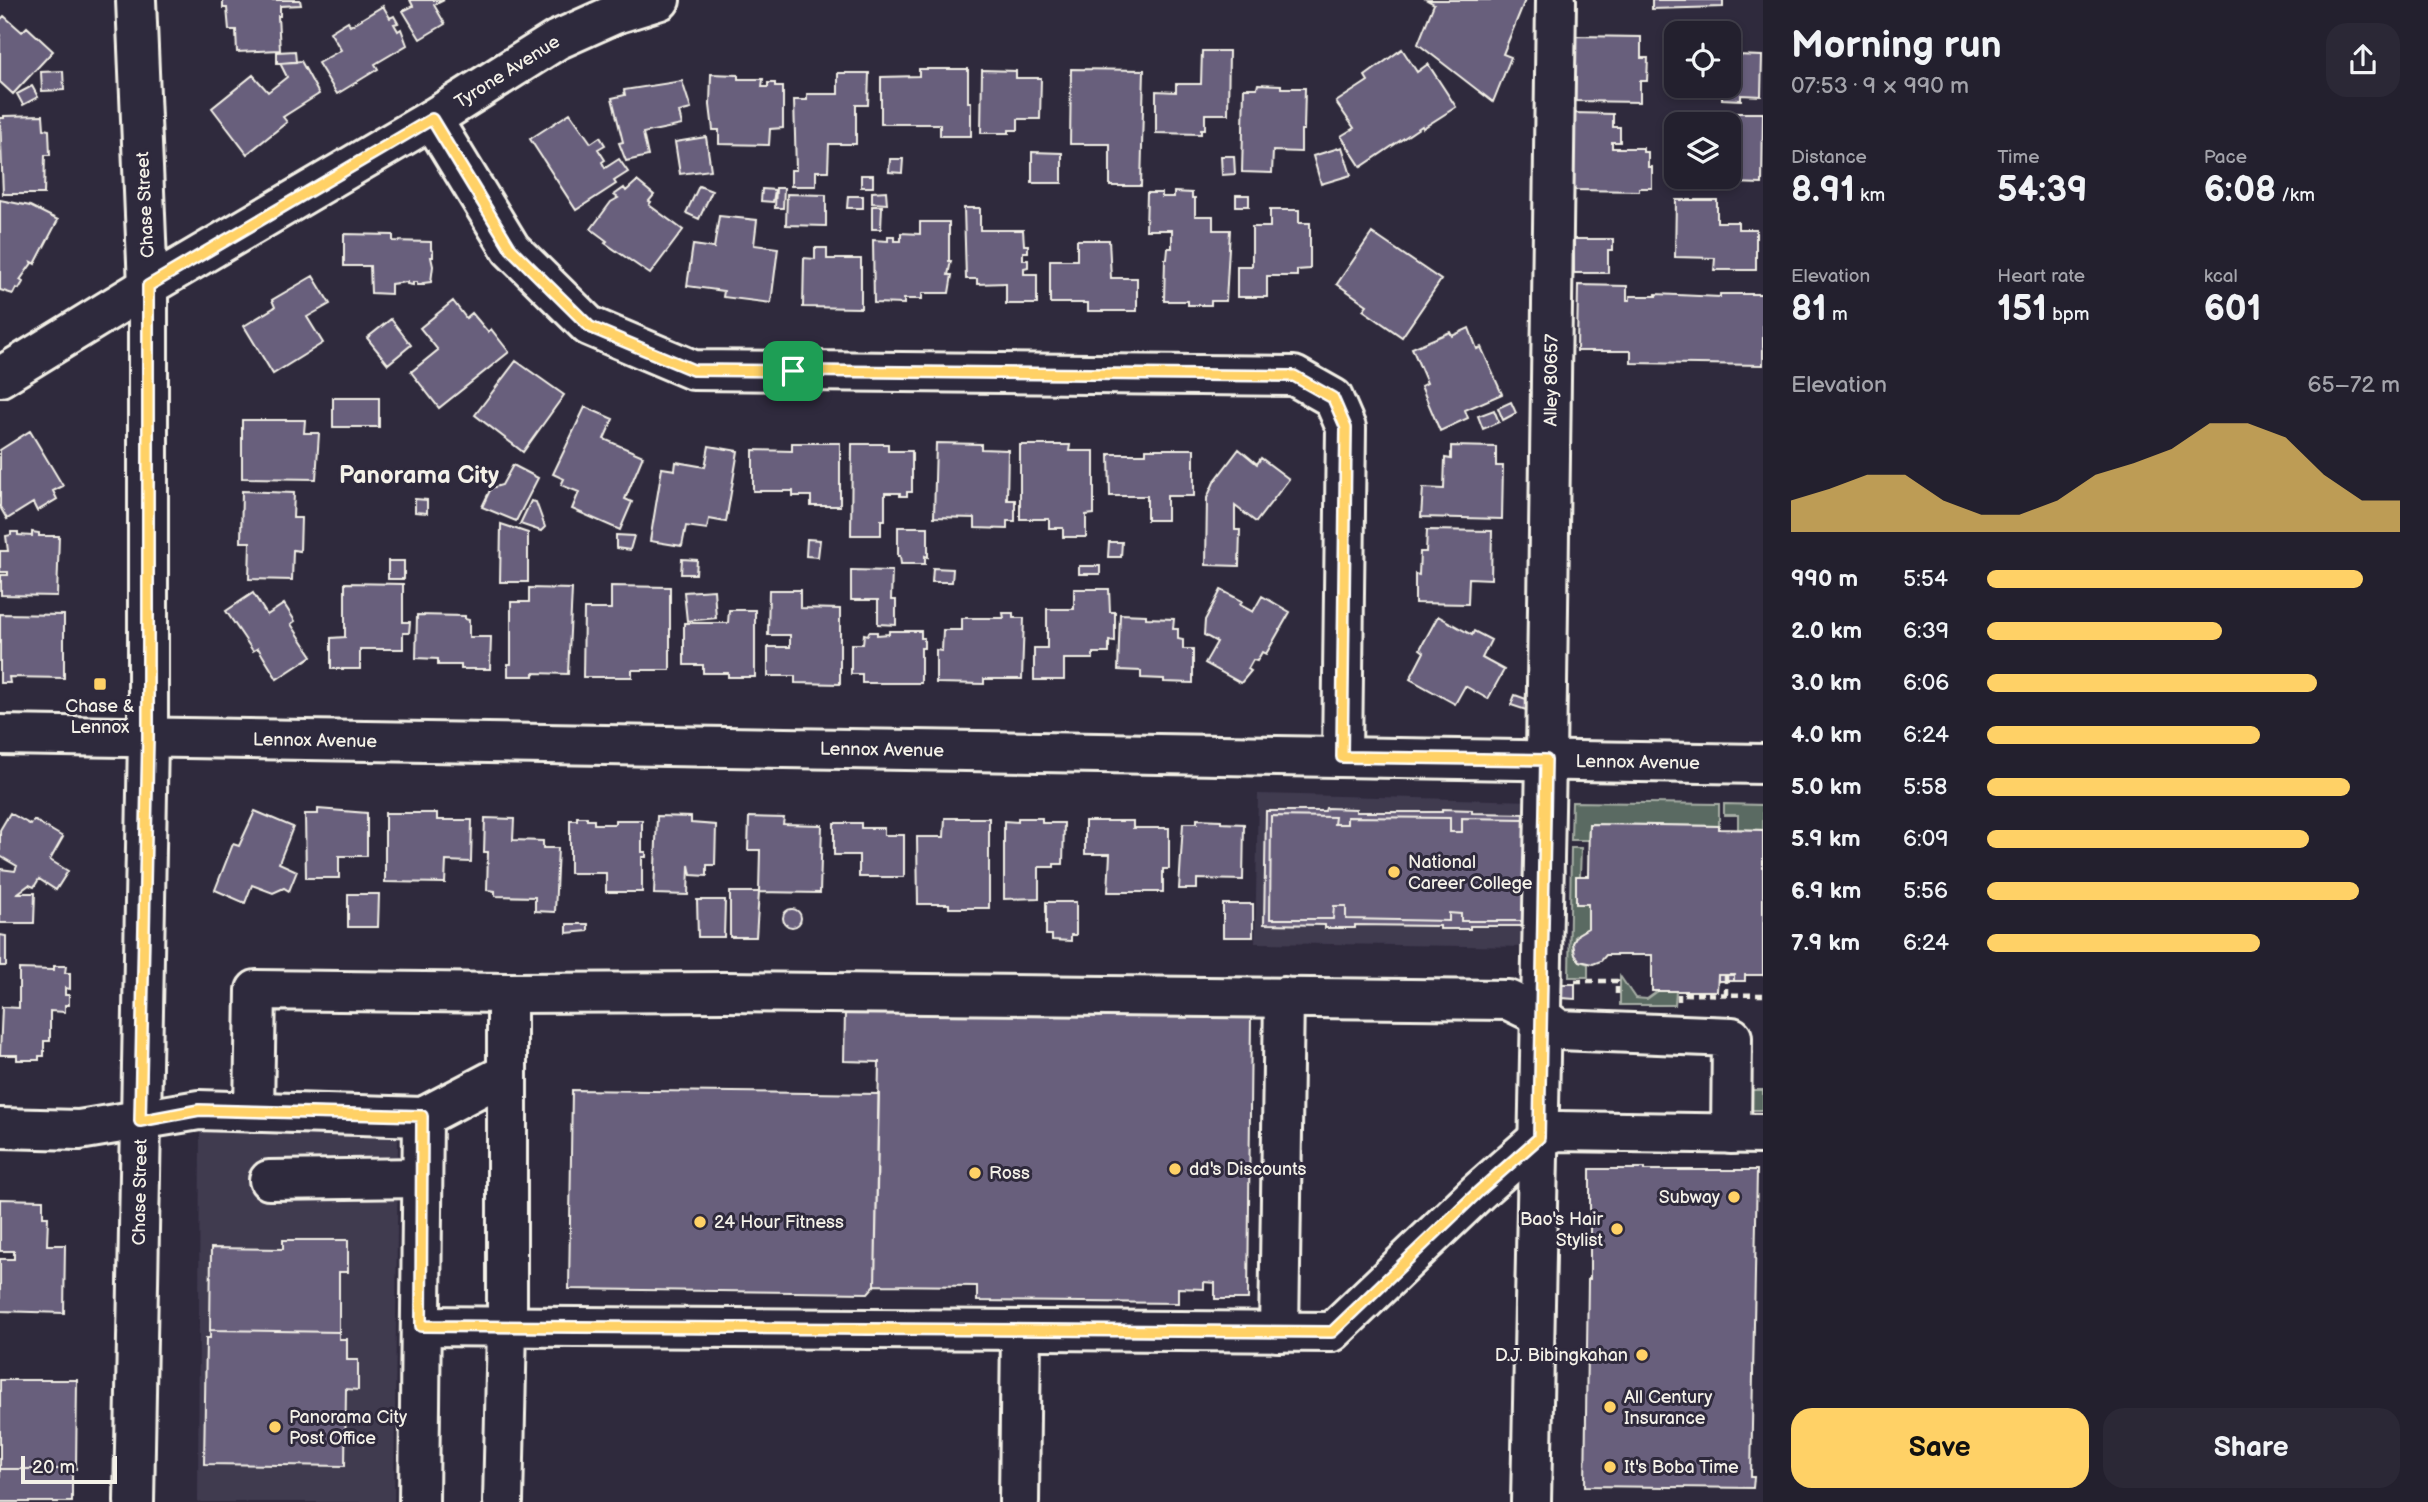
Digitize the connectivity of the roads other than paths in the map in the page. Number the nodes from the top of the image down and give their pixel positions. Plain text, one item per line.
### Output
1 (136, 0) edge
2 (660, 0) edge
3 (1556, 0) edge
4 (432, 119) junction
5 (148, 286) junction
6 (0, 377) edge
7 (0, 736) edge
8 (148, 738) junction
9 (1342, 757) junction
10 (1546, 760) junction
11 (1763, 764) edge
12 (507, 993) junction
13 (1284, 997) junction
14 (1541, 1016) junction
15 (507, 1073) junction
16 (254, 1112) junction
17 (422, 1116) junction
18 (140, 1121) junction
19 (0, 1128) edge
20 (1747, 1134) edge
21 (1539, 1138) junction
22 (422, 1178) junction
23 (269, 1180) dead end
24 (421, 1326) junction
25 (507, 1326) junction
26 (1021, 1330) junction
27 (1279, 1332) junction
28 (134, 1502) edge
29 (419, 1502) edge
30 (503, 1502) edge
31 (1019, 1502) edge
32 (1531, 1502) edge

1 - 5 street, Chase Street
2 - 4 street, Tyrone Avenue
3 - 10 street, Alley 80657
4 - 5 street, Tyrone Avenue
4 - 9 street
5 - 6 street, Tyrone Avenue
5 - 8 street, Chase Street
7 - 8 street, Lennox Avenue
8 - 9 street, Lennox Avenue
8 - 18 street, Chase Street
9 - 10 street, Lennox Avenue
10 - 11 street, Lennox Avenue
10 - 14 street, Alley 80657
12 - 13 street
12 - 15 street
12 - 16 street
13 - 14 street
13 - 27 street
14 - 20 street
14 - 21 street, Alley 80657
15 - 17 street
15 - 25 street
16 - 17 street
16 - 18 street
17 - 22 street
18 - 19 street
18 - 28 street, Chase Street
20 - 21 street
21 - 27 street
21 - 32 street, Alley 80657
22 - 23 street
22 - 24 street
24 - 25 street
24 - 29 street
25 - 26 street
25 - 30 street
26 - 27 street
26 - 31 street

